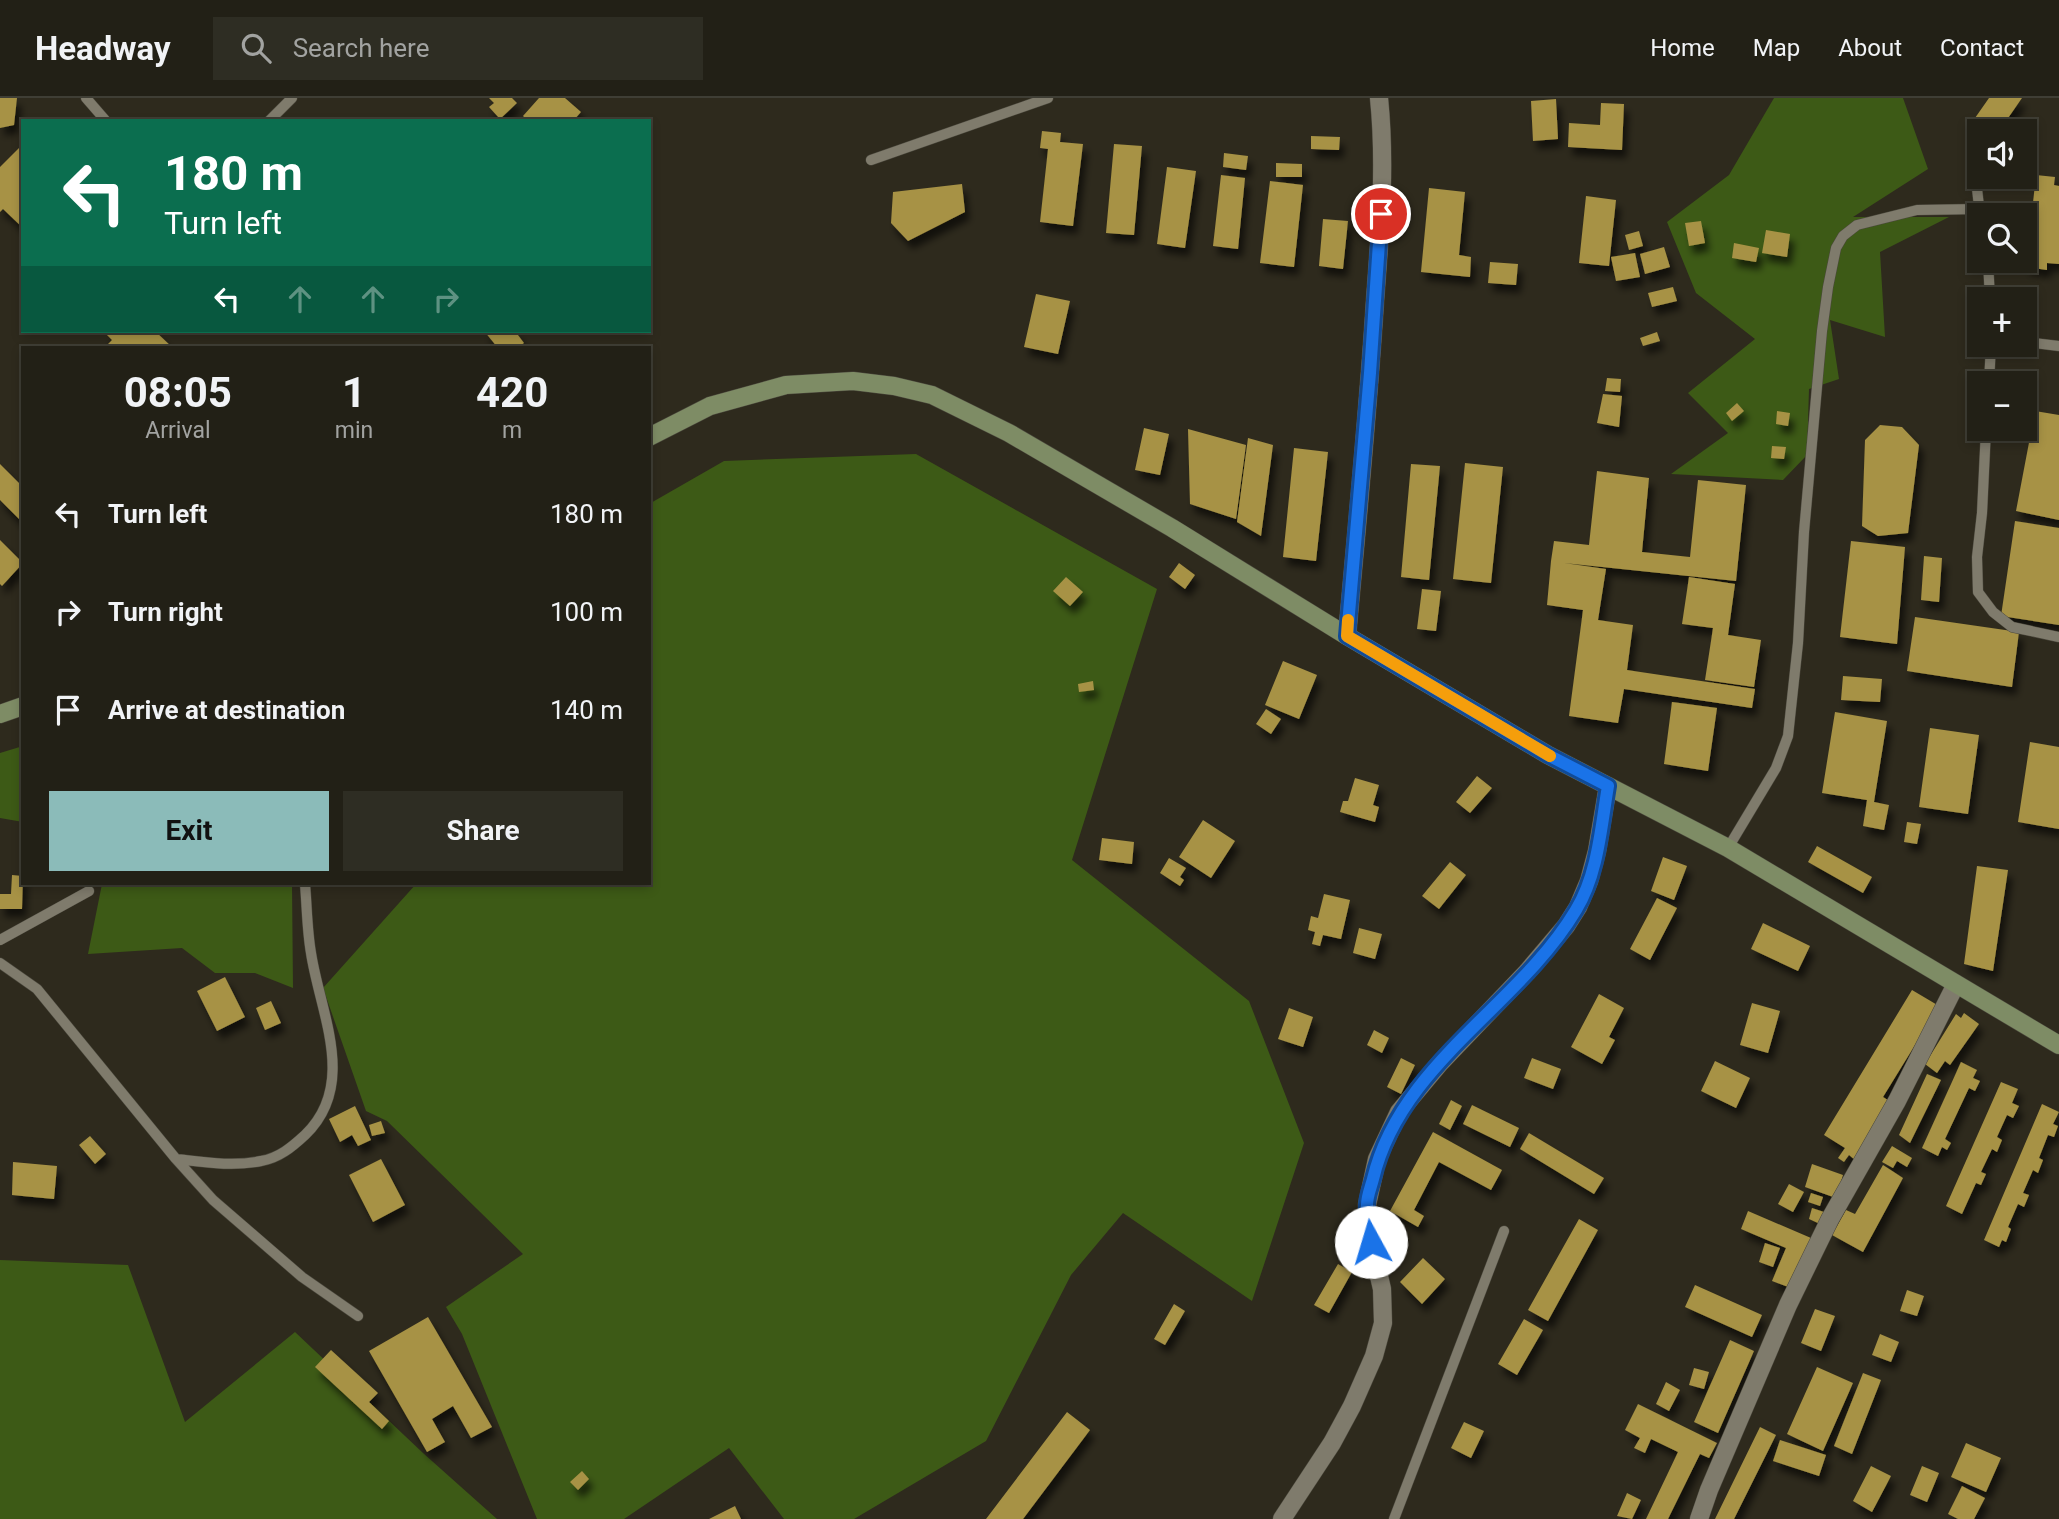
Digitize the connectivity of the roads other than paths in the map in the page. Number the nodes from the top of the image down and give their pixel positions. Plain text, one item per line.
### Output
1 (86, 98) edge
2 (292, 98) edge
3 (1048, 98) edge
4 (1379, 98) edge
5 (104, 119) edge
6 (271, 119) edge
7 (871, 160) dead end
8 (1967, 212) edge
9 (2037, 343) edge
10 (2059, 346) edge
11 (651, 436) edge
12 (1985, 441) edge
13 (1347, 636) junction
14 (2059, 637) edge
15 (21, 707) edge
16 (0, 715) edge
17 (1608, 786) junction
18 (1728, 848) junction
19 (305, 885) edge
20 (89, 891) dead end
21 (0, 940) edge
22 (0, 962) edge
23 (1956, 984) junction
24 (2059, 1045) edge
25 (176, 1159) junction
26 (1504, 1231) dead end
27 (358, 1316) dead end
28 (1283, 1519) edge
29 (1394, 1519) edge
30 (1699, 1519) edge

1 - 5 lane
2 - 6 lane
3 - 7 lane
4 - 13 street
8 - 18 lane
9 - 10 lane
11 - 13 main road
12 - 14 lane
13 - 17 main road
15 - 16 main road
17 - 18 main road
17 - 28 street
18 - 23 main road
19 - 25 lane
20 - 21 lane
22 - 25 lane
23 - 24 main road
23 - 30 street
25 - 27 lane
26 - 29 lane

